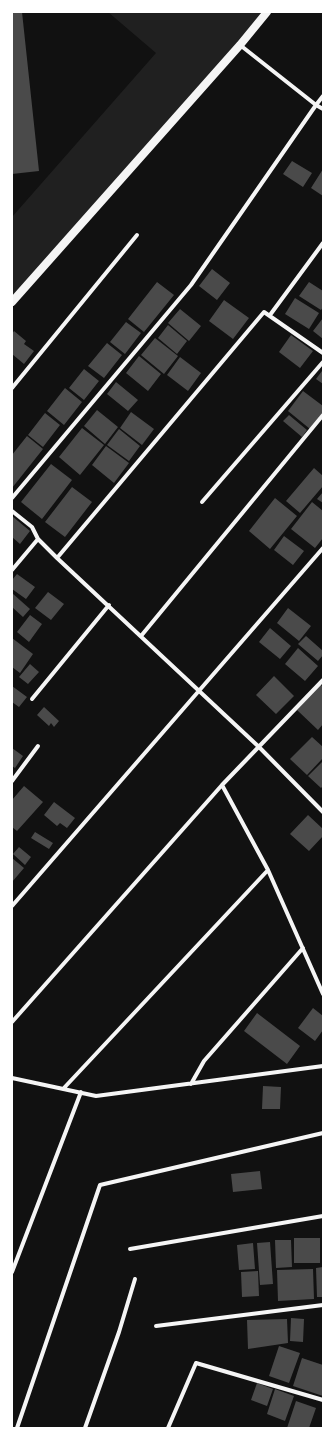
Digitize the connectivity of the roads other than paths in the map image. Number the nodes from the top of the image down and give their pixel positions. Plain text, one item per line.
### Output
1 (267, 12) edge
2 (240, 45) junction
3 (323, 96) edge
4 (316, 105) junction
5 (323, 109) edge
6 (137, 236) dead end
7 (323, 243) edge
8 (12, 302) edge
9 (270, 315) junction
10 (323, 354) edge
11 (323, 362) edge
12 (12, 388) edge
13 (323, 415) edge
14 (12, 498) edge
15 (202, 502) dead end
16 (12, 511) edge
17 (38, 539) junction
18 (323, 548) edge
19 (57, 558) junction
20 (12, 570) edge
21 (109, 605) junction
22 (141, 636) junction
23 (323, 681) edge
24 (199, 690) junction
25 (32, 699) dead end
26 (38, 746) dead end
27 (259, 747) junction
28 (12, 781) edge
29 (222, 785) junction
30 (323, 812) edge
31 (268, 870) junction
32 (12, 906) edge
33 (303, 948) junction
34 (323, 994) edge
35 (12, 1022) edge
36 (323, 1066) edge
37 (12, 1078) edge
38 (191, 1084) junction
39 (63, 1089) junction
40 (80, 1092) junction
41 (323, 1133) edge
42 (323, 1216) edge
43 (130, 1249) dead end
44 (12, 1272) edge
45 (135, 1279) dead end
46 (323, 1305) edge
47 (156, 1326) dead end
48 (323, 1400) edge
49 (17, 1428) edge
50 (85, 1428) edge
51 (168, 1428) edge

1 - 2 main road
2 - 4 street
2 - 8 main road
3 - 4 street
4 - 5 street
4 - 14 street
6 - 12 street
7 - 9 street
9 - 10 street
9 - 19 street
11 - 15 street
13 - 22 street
16 - 17 street
17 - 19 street
17 - 20 street
18 - 24 street
19 - 21 street
21 - 22 street
21 - 25 street
22 - 24 street
23 - 27 street
24 - 27 street
24 - 32 street
26 - 28 street
27 - 29 street
27 - 30 street
29 - 31 street
29 - 35 street
31 - 33 street
31 - 39 street
33 - 34 street
33 - 38 street
36 - 38 street
37 - 39 street
38 - 40 street
39 - 40 street
40 - 44 street
41 - 49 street
42 - 43 street
45 - 50 street
46 - 47 street
48 - 51 street

